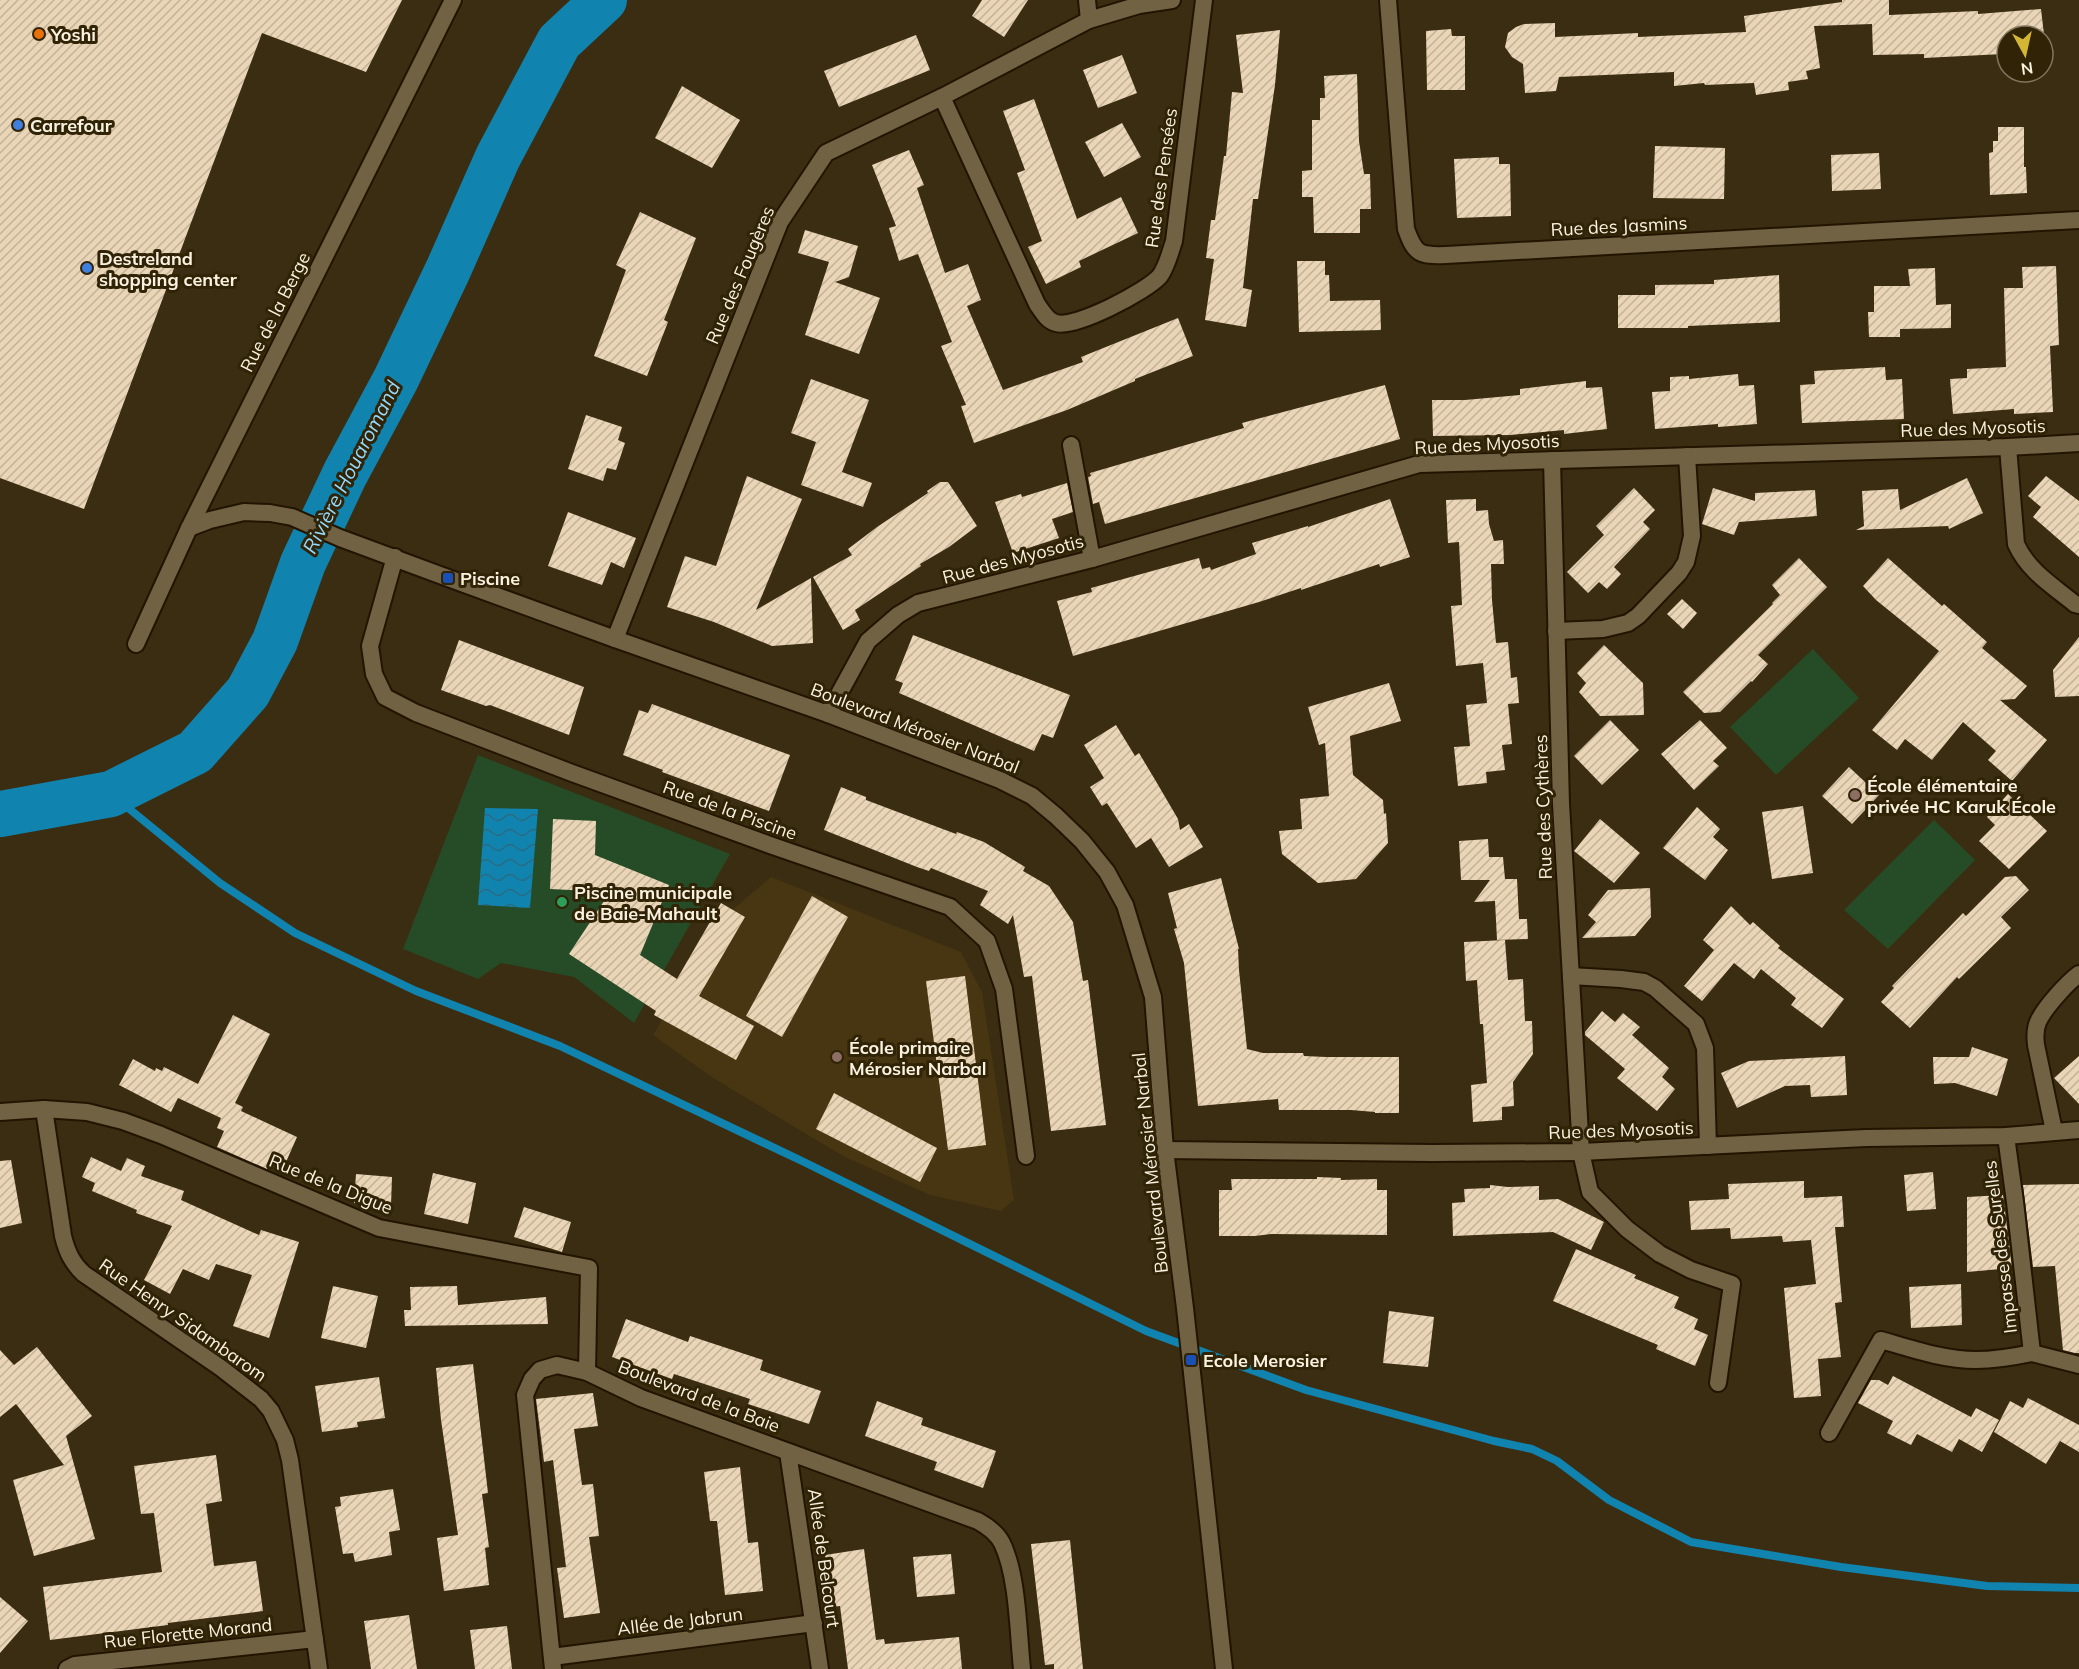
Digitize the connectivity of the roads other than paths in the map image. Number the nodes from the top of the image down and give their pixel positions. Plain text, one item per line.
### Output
1 (453, 0) edge
2 (1086, 0) edge
3 (1172, 0) edge
4 (1204, 0) edge
5 (1388, 0) edge
6 (1089, 20) junction
7 (942, 97) junction
8 (2079, 220) edge
9 (2079, 443) edge
10 (1071, 446) dead end
11 (2008, 447) junction
12 (1686, 456) junction
13 (1552, 460) junction
14 (189, 528) junction
15 (395, 557) junction
16 (1092, 559) junction
17 (2079, 606) edge
18 (1556, 631) junction
19 (615, 639) junction
20 (136, 644) dead end
21 (828, 714) junction
22 (2079, 974) edge
23 (1571, 976) junction
24 (44, 1109) junction
25 (0, 1113) edge
26 (2079, 1130) edge
27 (2054, 1131) junction
28 (2006, 1136) junction
29 (1708, 1146) junction
30 (1164, 1150) junction
31 (1581, 1152) junction
32 (1026, 1156) dead end
33 (2032, 1353) junction
34 (2079, 1365) edge
35 (587, 1372) junction
36 (1718, 1383) dead end
37 (1828, 1433) dead end
38 (788, 1452) junction
39 (814, 1623) junction
40 (315, 1639) junction
41 (553, 1663) edge
42 (67, 1669) edge
43 (319, 1669) edge
44 (820, 1669) edge
45 (1022, 1669) edge
46 (1224, 1669) edge

1 - 14 street, Rue de la Berge
2 - 6 street
3 - 6 street, Rue des Fougères
4 - 7 street, Rue des Pensées
5 - 8 street, Rue des Jasmins
6 - 7 street, Rue des Fougères
7 - 19 street, Rue des Fougères
9 - 11 street, Rue des Myosotis
10 - 16 street
11 - 12 street, Rue des Myosotis
11 - 17 street
12 - 13 street, Rue des Myosotis
12 - 18 street
13 - 16 street, Rue des Myosotis
13 - 18 street, Rue des Cythères
14 - 15 street, Boulevard Mérosier Narbal
14 - 20 street, Rue de la Berge
15 - 19 street, Boulevard Mérosier Narbal
15 - 32 street, Rue de la Piscine
16 - 21 street, Rue des Myosotis
18 - 23 street, Rue des Cythères
19 - 21 street, Boulevard Mérosier Narbal
21 - 30 street, Boulevard Mérosier Narbal
22 - 27 street
23 - 29 street
23 - 31 street, Rue des Cythères
24 - 25 street, Rue de la Digue
24 - 35 street, Rue de la Digue
24 - 40 street, Rue Henry Sidambarom
26 - 27 street, Rue des Myosotis
27 - 28 street, Rue des Myosotis
28 - 29 street, Rue des Myosotis
28 - 33 street, Impasse des Surelles
29 - 31 street, Rue des Myosotis
30 - 31 street, Rue des Myosotis
30 - 46 street, Boulevard Mérosier Narbal
31 - 36 street, Rue des Cythères
33 - 34 street, Impasse des Surelles
33 - 37 street, Impasse des Surelles
35 - 38 street, Boulevard de la Baie
35 - 41 street, Boulevard de la Baie
38 - 39 street, Allée de Belcourt
38 - 45 street, Boulevard de la Baie
39 - 41 street, Allée de Jabrun
39 - 44 street, Allée de Belcourt
40 - 42 street, Rue Florette Morand
40 - 43 street, Rue Henry Sidambarom

